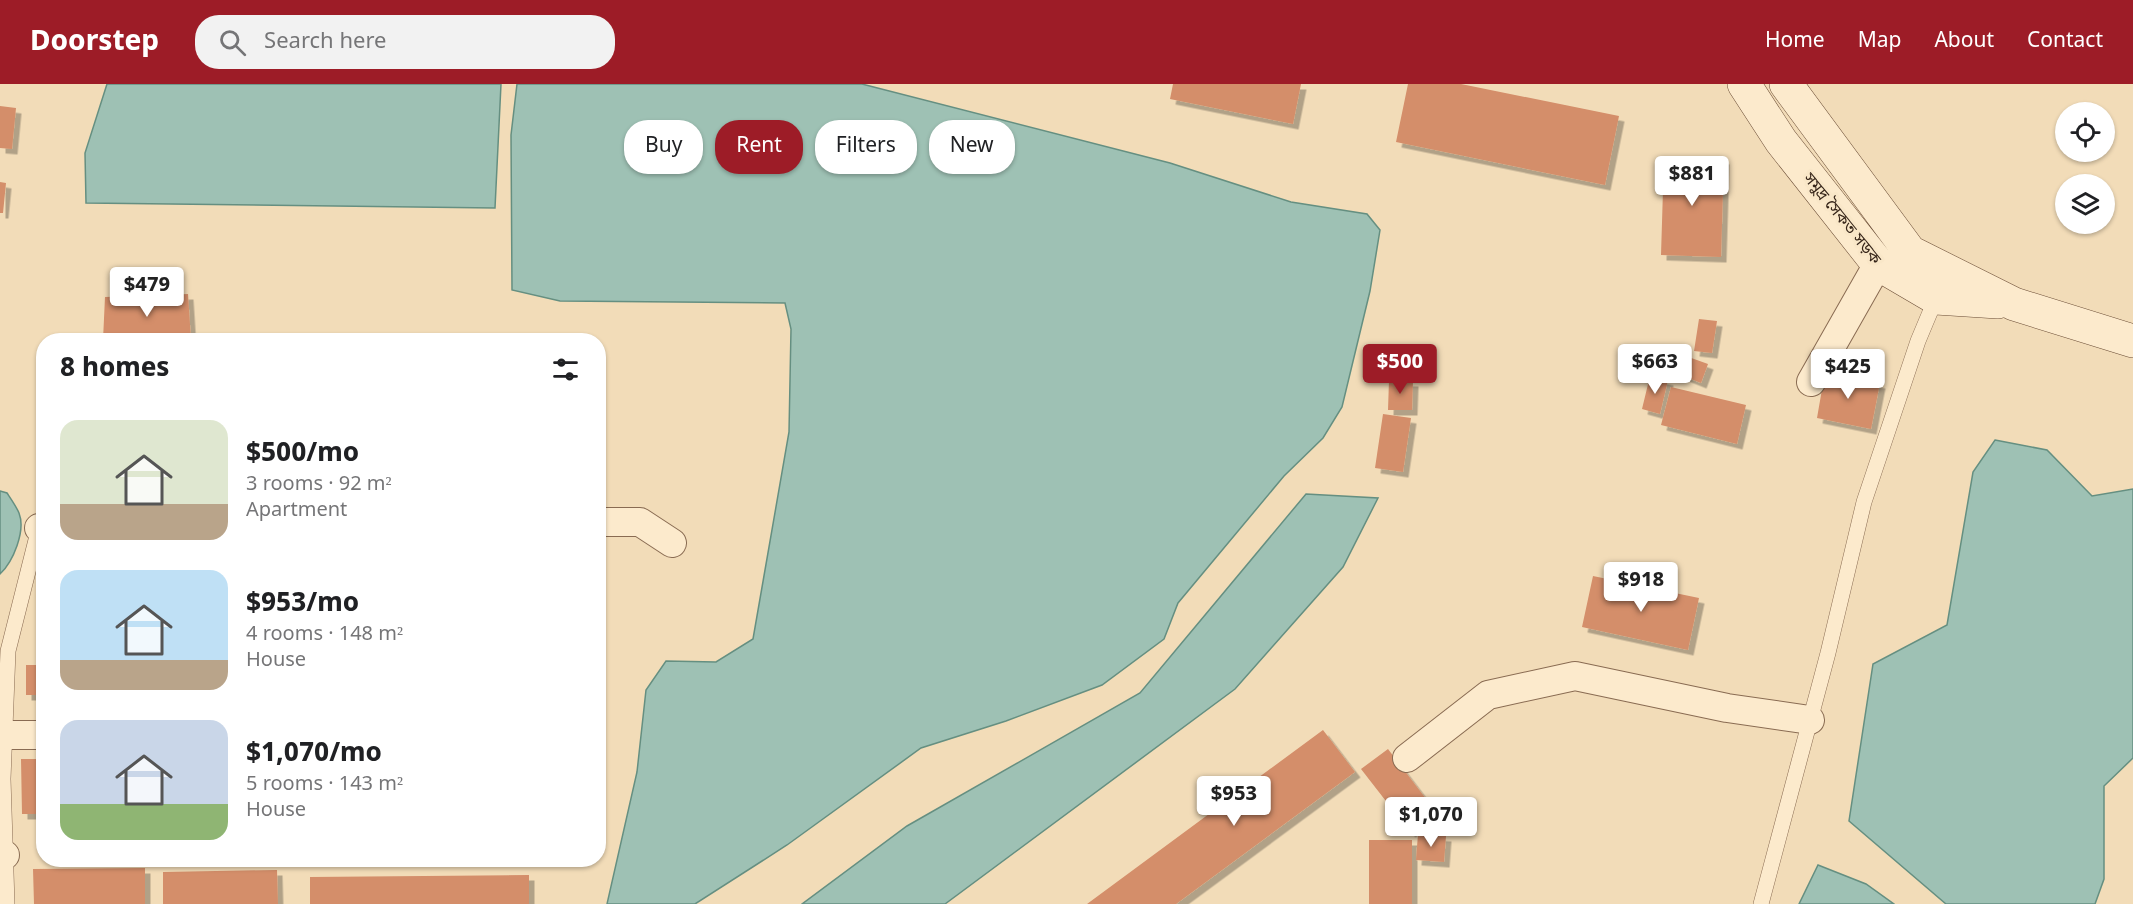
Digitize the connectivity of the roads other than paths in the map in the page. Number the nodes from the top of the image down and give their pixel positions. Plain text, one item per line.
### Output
1 (1744, 84) edge
2 (1786, 84) edge
3 (1878, 264) junction
4 (1936, 298) junction
5 (2014, 304) junction
6 (2133, 341) edge
7 (1811, 382) dead end
8 (606, 522) edge
9 (672, 543) dead end
10 (36, 547) edge
11 (1810, 720) junction
12 (5, 735) junction
13 (36, 735) edge
14 (1407, 758) dead end
15 (3, 855) edge
16 (7, 904) edge
17 (1761, 904) edge

1 - 3 main road, সমুদ্র সৈকত সড়ক
2 - 5 main road, সমুদ্র সৈকত সড়ক
3 - 4 main road, সমুদ্র সৈকত সড়ক
3 - 7 street
4 - 5 main road, সমুদ্র সৈকত সড়ক
4 - 11 lane
5 - 6 main road, সমুদ্র সৈকত সড়ক
8 - 9 street
10 - 12 lane
11 - 14 street
11 - 17 lane
12 - 13 street
12 - 15 lane
15 - 16 lane

